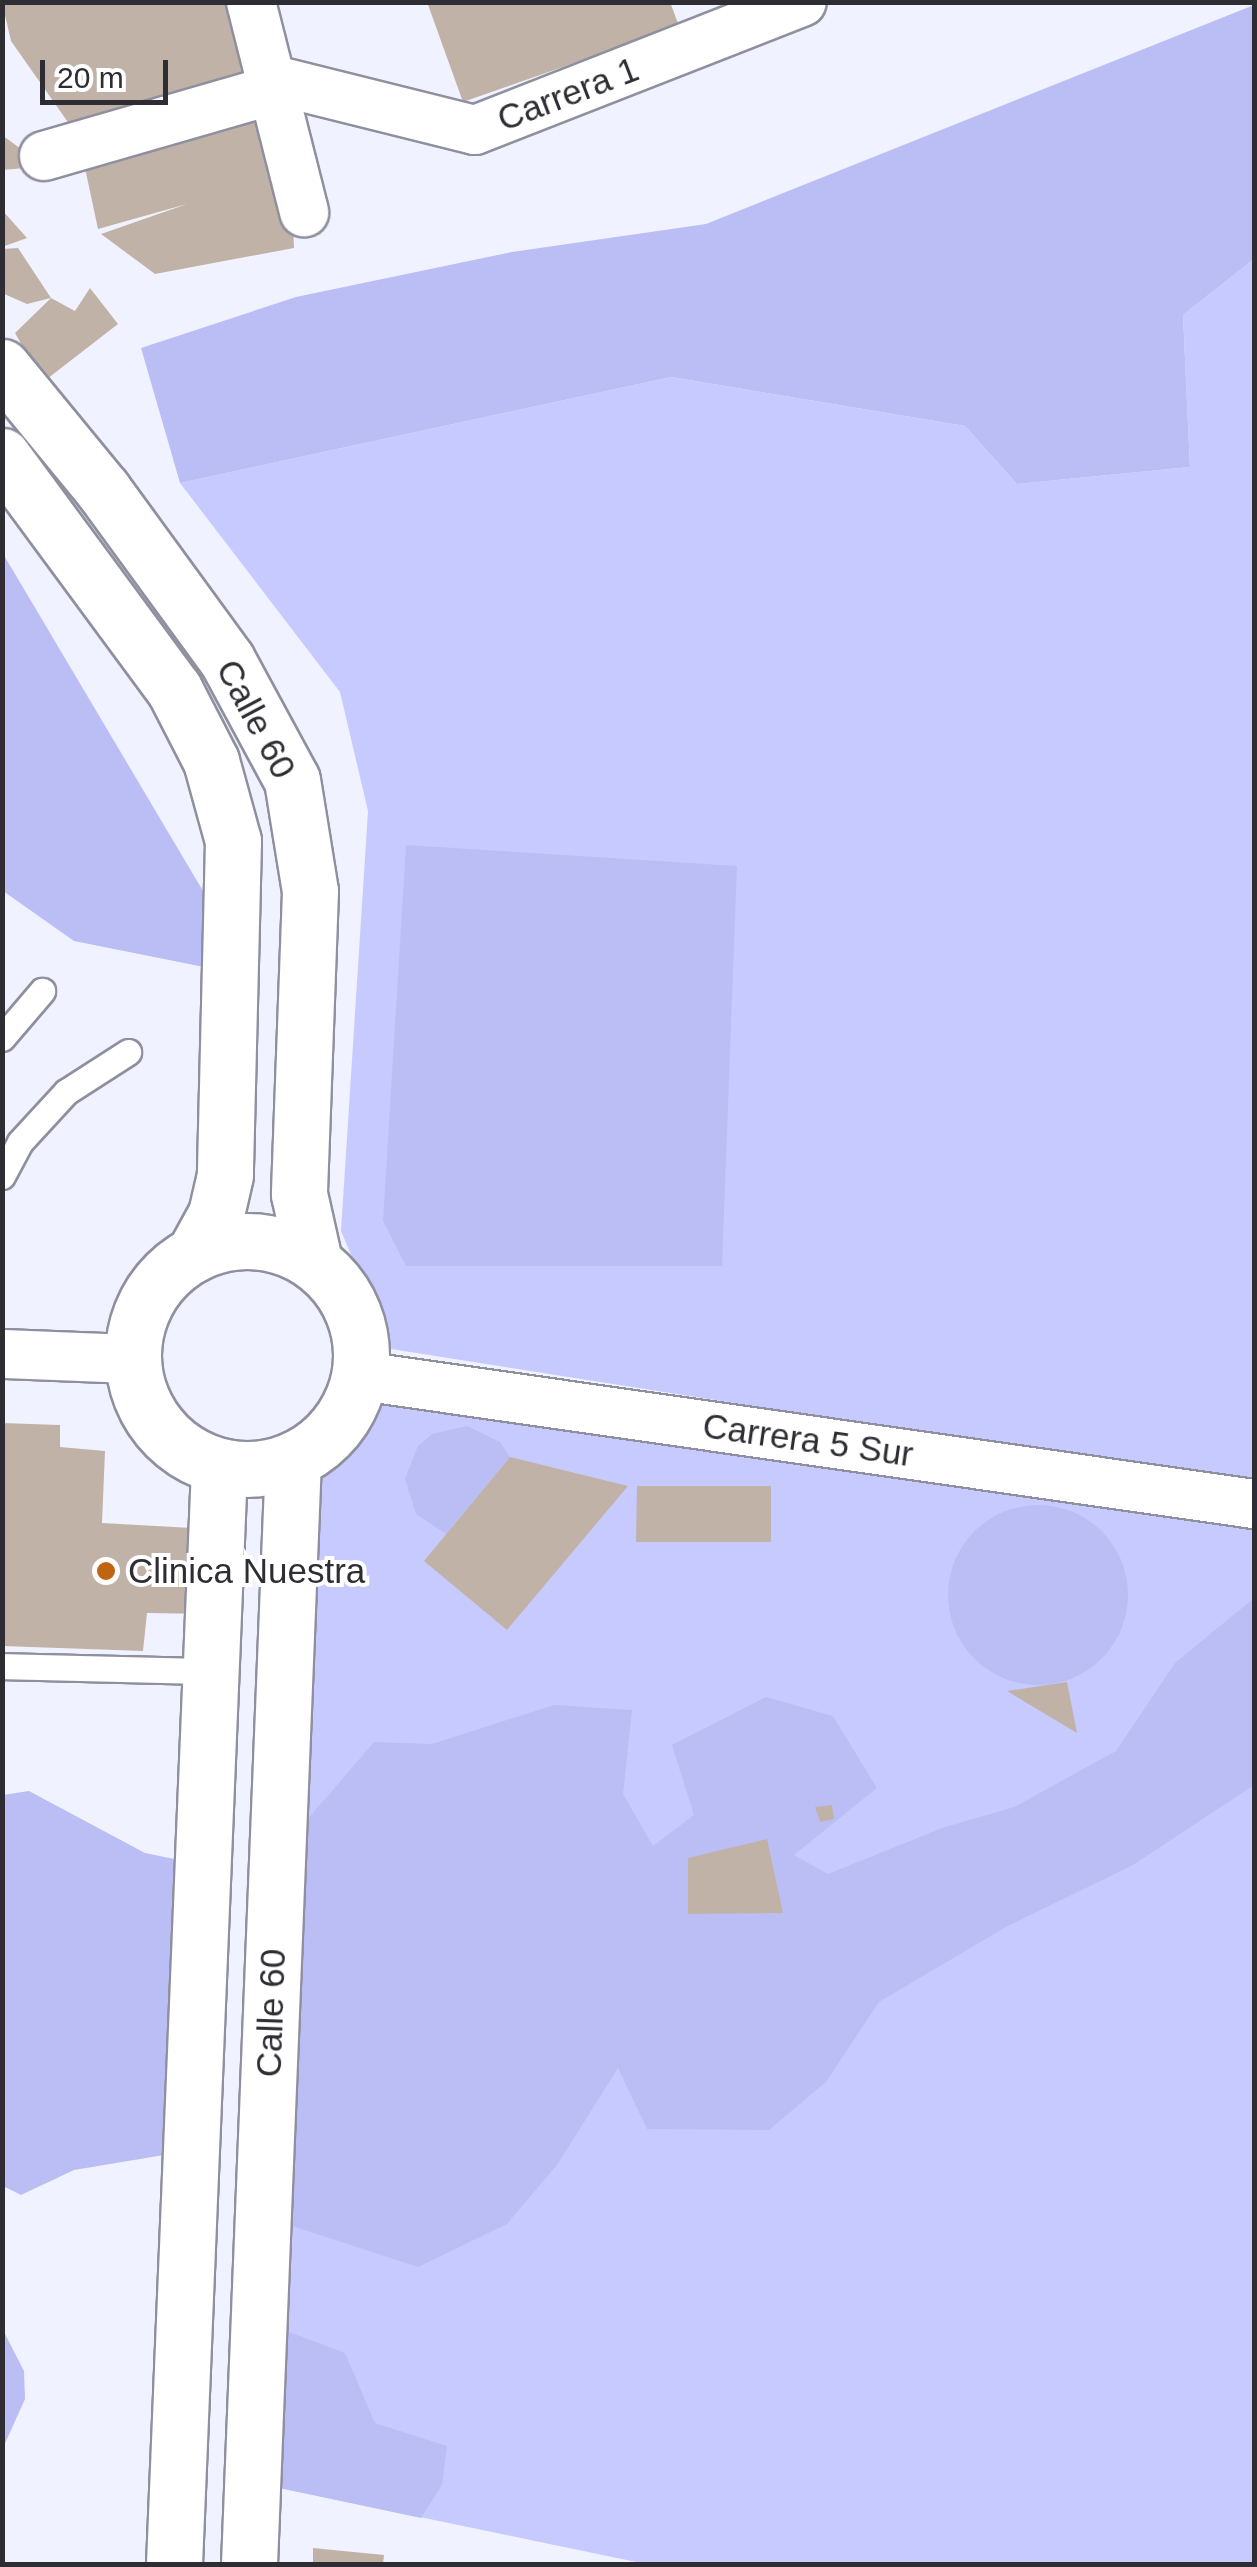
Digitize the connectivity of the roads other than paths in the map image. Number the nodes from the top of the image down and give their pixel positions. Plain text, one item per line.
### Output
1 (251, 2) edge
2 (802, 2) edge
3 (272, 84) junction
4 (44, 156) dead end
5 (304, 212) dead end
6 (2, 366) edge
7 (2, 456) edge
8 (42, 991) dead end
9 (2, 1038) edge
10 (128, 1052) dead end
11 (2, 1176) edge
12 (194, 1254) junction
13 (314, 1261) junction
14 (2, 1354) edge
15 (132, 1359) junction
16 (361, 1376) junction
17 (293, 1460) junction
18 (219, 1466) junction
19 (1254, 1504) edge
20 (2, 1666) edge
21 (211, 1671) junction
22 (174, 2564) edge
23 (248, 2564) edge

1 - 3 street
2 - 3 street, Carrera 1
3 - 4 street
3 - 5 street
6 - 13 main road, Calle 60
7 - 12 main road, Calle 60
8 - 9 lane
10 - 11 lane
12 - 13 main road
12 - 15 main road
13 - 16 main road
14 - 15 street
15 - 18 main road
16 - 17 main road
16 - 19 street, Carrera 5 Sur
17 - 18 main road
17 - 23 main road, Calle 60
18 - 21 main road
20 - 21 lane
21 - 22 main road

